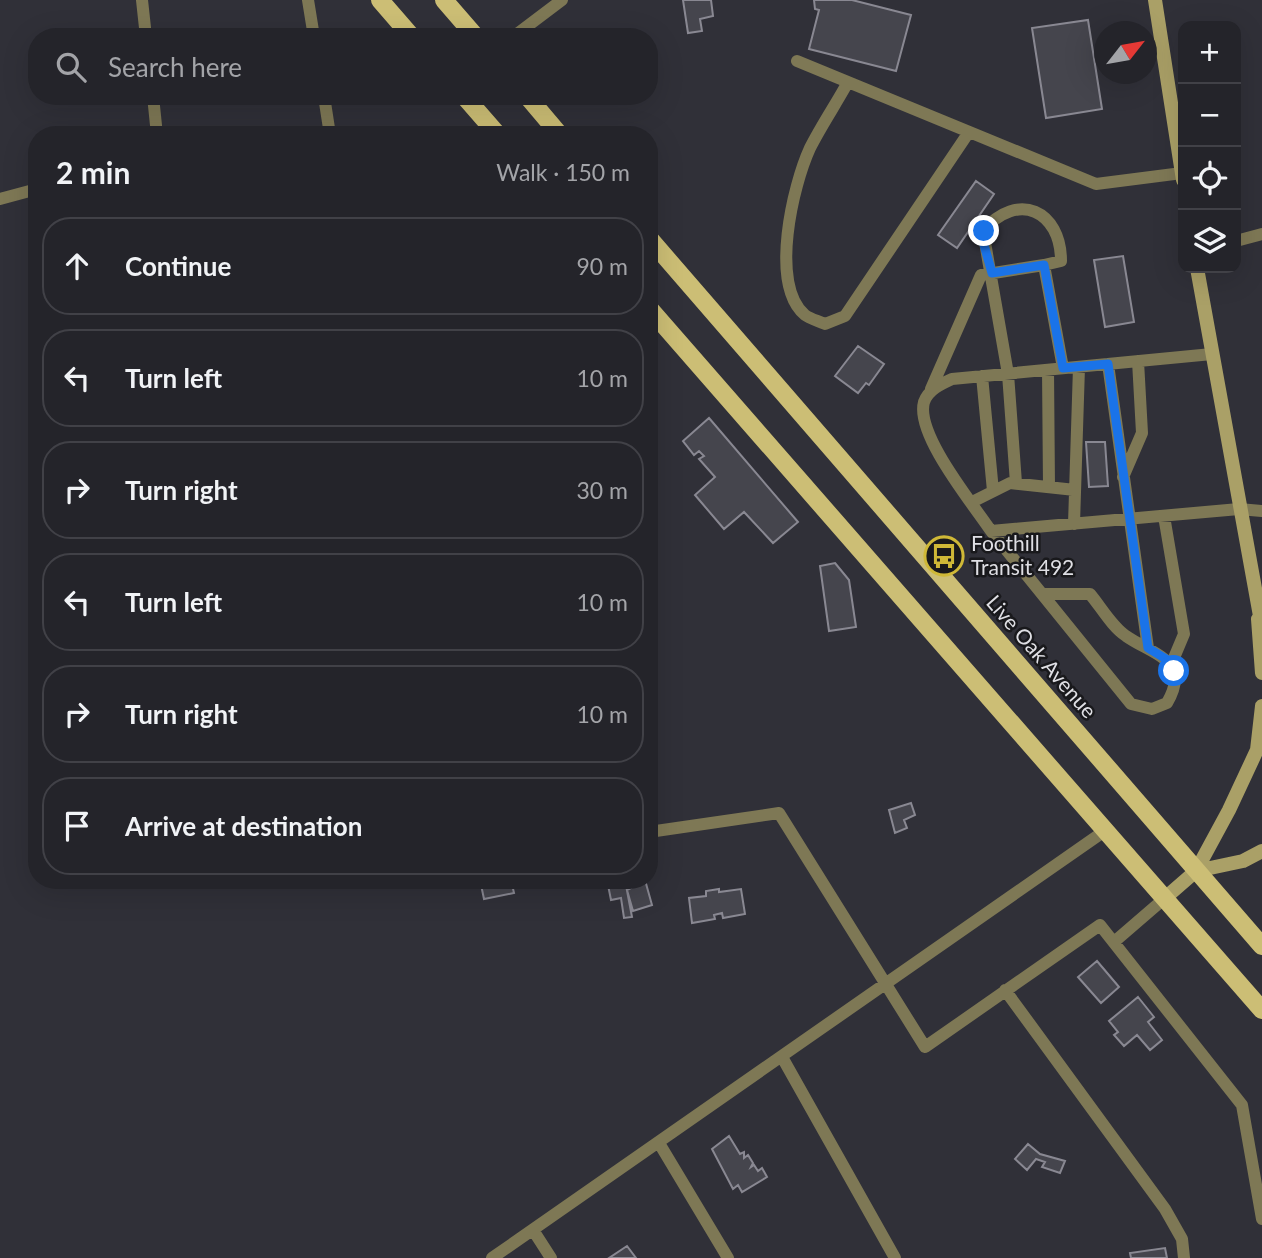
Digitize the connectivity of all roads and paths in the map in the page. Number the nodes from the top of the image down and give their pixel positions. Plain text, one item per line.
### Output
1 (142, 0) edge
2 (308, 0) edge
3 (380, 0) edge
4 (444, 0) edge
5 (562, 0) edge
6 (1155, 0) edge
7 (145, 28) edge
8 (313, 28) edge
9 (404, 28) edge
10 (468, 28) edge
11 (525, 28) edge
12 (797, 61) dead end
13 (848, 82) junction
14 (154, 105) edge
15 (325, 105) edge
16 (472, 105) edge
17 (535, 105) edge
18 (157, 126) edge
19 (329, 126) edge
20 (490, 126) edge
21 (552, 126) edge
22 (969, 132) junction
23 (1178, 147) edge
24 (1178, 177) edge
25 (28, 191) edge
26 (0, 199) edge
27 (1262, 234) edge
28 (1241, 240) edge
29 (658, 248) edge
30 (1044, 265) junction
31 (992, 273) junction
32 (1198, 273) edge
33 (658, 318) edge
34 (1212, 354) junction
35 (1138, 362) junction
36 (1108, 364) junction
37 (1079, 367) junction
38 (1063, 368) junction
39 (1048, 370) junction
40 (1008, 374) junction
41 (982, 376) junction
42 (930, 392) junction
43 (1123, 477) junction
44 (1016, 483) junction
45 (1049, 487) junction
46 (1075, 490) junction
47 (993, 491) junction
48 (972, 502) junction
49 (1239, 509) junction
50 (1262, 511) edge
51 (1164, 516) junction
52 (1128, 519) junction
53 (1074, 524) junction
54 (991, 531) junction
55 (1042, 594) junction
56 (1257, 607) junction
57 (1262, 627) edge
58 (1148, 648) junction
59 (1171, 665) junction
60 (1262, 673) edge
61 (1262, 706) edge
62 (1106, 830) junction
63 (658, 831) edge
64 (1262, 851) edge
65 (1196, 871) junction
66 (1165, 898) junction
67 (1114, 942) junction
68 (1262, 946) edge
69 (884, 985) junction
70 (1005, 990) junction
71 (1262, 1010) edge
72 (782, 1057) junction
73 (659, 1143) junction
74 (1262, 1219) edge
75 (533, 1230) junction
76 (492, 1258) edge
77 (551, 1258) edge
78 (728, 1258) edge
79 (895, 1258) edge
80 (1184, 1258) edge

1 - 7 lane
2 - 8 lane
3 - 9 main road
4 - 10 main road
5 - 11 lane
6 - 23 street
12 - 13 lane
13 - 22 lane
13 - 22 lane
14 - 18 lane
15 - 19 lane
16 - 20 main road
17 - 21 main road
22 - 24 lane
25 - 26 lane
27 - 28 lane
29 - 65 main road, Live Oak Avenue
30 - 31 lane
30 - 31 lane
30 - 38 lane
31 - 40 lane
31 - 42 lane
32 - 34 street
33 - 62 main road
34 - 35 lane
34 - 49 street
35 - 36 lane
35 - 43 lane
36 - 37 lane
36 - 43 lane
37 - 38 lane
37 - 46 lane
38 - 39 lane
39 - 40 lane
39 - 45 lane
40 - 41 lane
40 - 44 lane
41 - 42 lane
41 - 47 lane
42 - 48 lane
43 - 52 lane
44 - 45 lane
44 - 47 lane
45 - 46 lane
46 - 53 lane
47 - 48 lane
48 - 54 lane
49 - 50 lane
49 - 51 lane
49 - 56 street
51 - 52 lane
51 - 59 lane
52 - 53 lane
52 - 58 lane
53 - 54 lane
54 - 55 lane
55 - 58 lane
55 - 59 lane
56 - 57 street
56 - 60 street
58 - 59 lane
61 - 65 street
62 - 66 main road
62 - 69 lane
63 - 69 lane
64 - 65 street
65 - 66 street
65 - 68 main road, Live Oak Avenue
66 - 67 lane
66 - 71 main road
67 - 70 lane
67 - 74 lane
69 - 70 lane
69 - 72 lane
70 - 80 lane
72 - 73 lane
72 - 79 lane
73 - 75 lane
73 - 78 lane
75 - 76 lane
75 - 77 lane

